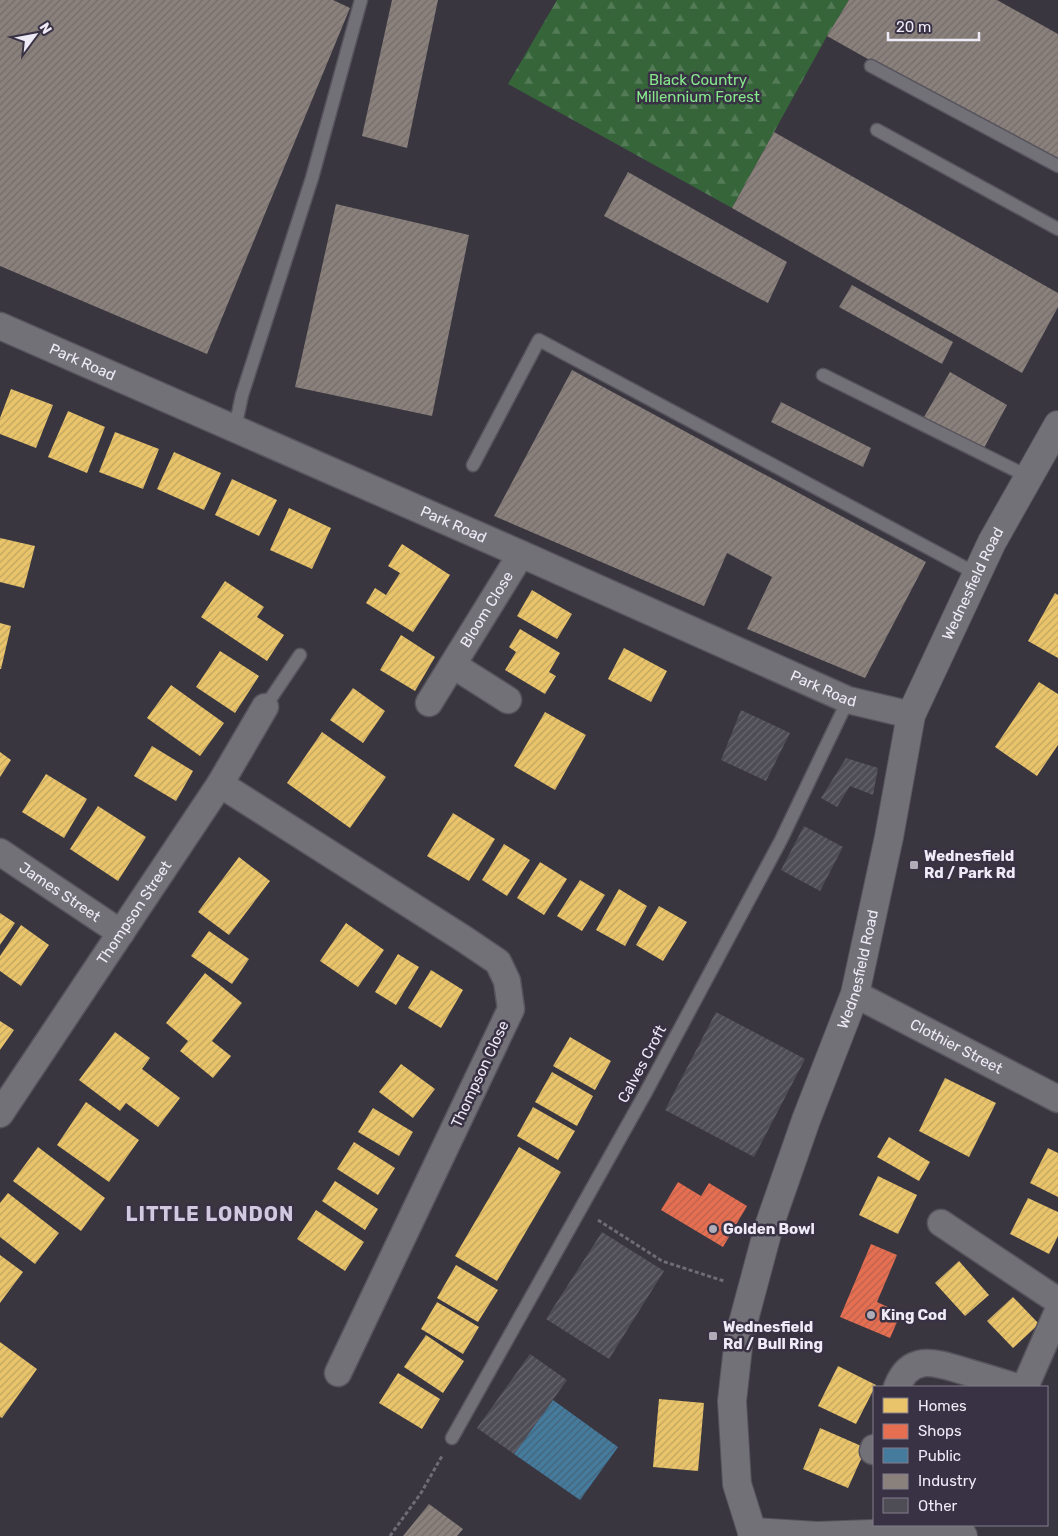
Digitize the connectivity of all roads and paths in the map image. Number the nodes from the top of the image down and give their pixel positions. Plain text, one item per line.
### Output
1 (361, 0) edge
2 (871, 66) dead end
3 (877, 130) dead end
4 (1058, 166) edge
5 (1058, 229) edge
6 (0, 326) edge
7 (823, 375) dead end
8 (235, 428) junction
9 (1055, 439) edge
10 (473, 465) dead end
11 (1029, 478) junction
12 (521, 554) junction
13 (977, 574) junction
14 (300, 655) dead end
15 (453, 665) junction
16 (508, 700) dead end
17 (848, 700) junction
18 (429, 703) dead end
19 (265, 707) joint
20 (911, 715) junction
21 (220, 784) junction
22 (0, 852) edge
23 (121, 933) junction
24 (855, 994) junction
25 (1058, 1099) edge
26 (0, 1114) edge
27 (581, 1209) junction
28 (942, 1223) dead end
29 (752, 1290) junction
30 (1058, 1301) edge
31 (1058, 1311) edge
32 (338, 1372) dead end
33 (898, 1386) edge
34 (1013, 1386) edge
35 (1025, 1386) edge
36 (452, 1438) joint
37 (750, 1534) edge
38 (390, 1536) edge
39 (962, 1536) edge

1 - 8 lane
2 - 4 lane
3 - 5 lane
6 - 8 street, Park Road
7 - 11 lane
8 - 12 street, Park Road
9 - 11 main road, Wednesfield Road
10 - 13 lane
11 - 13 main road, Wednesfield Road
12 - 15 street, Bloom Close
12 - 17 street, Park Road
13 - 20 main road, Wednesfield Road
14 - 19 lane
15 - 16 street
15 - 18 street, Bloom Close
17 - 20 street, Park Road
17 - 27 lane, Calves Croft
19 - 21 street, Thompson Street
20 - 24 main road, Wednesfield Road
21 - 23 street, Thompson Street
21 - 32 street, Thompson Close
22 - 23 street, James Street
23 - 26 street, Thompson Street
24 - 25 street, Clothier Street
24 - 29 main road, Wednesfield Road
27 - 29 path
27 - 36 lane, Calves Croft
28 - 30 street
29 - 37 main road, Wednesfield Road
31 - 35 street
33 - 34 street
36 - 38 path
37 - 39 main road

